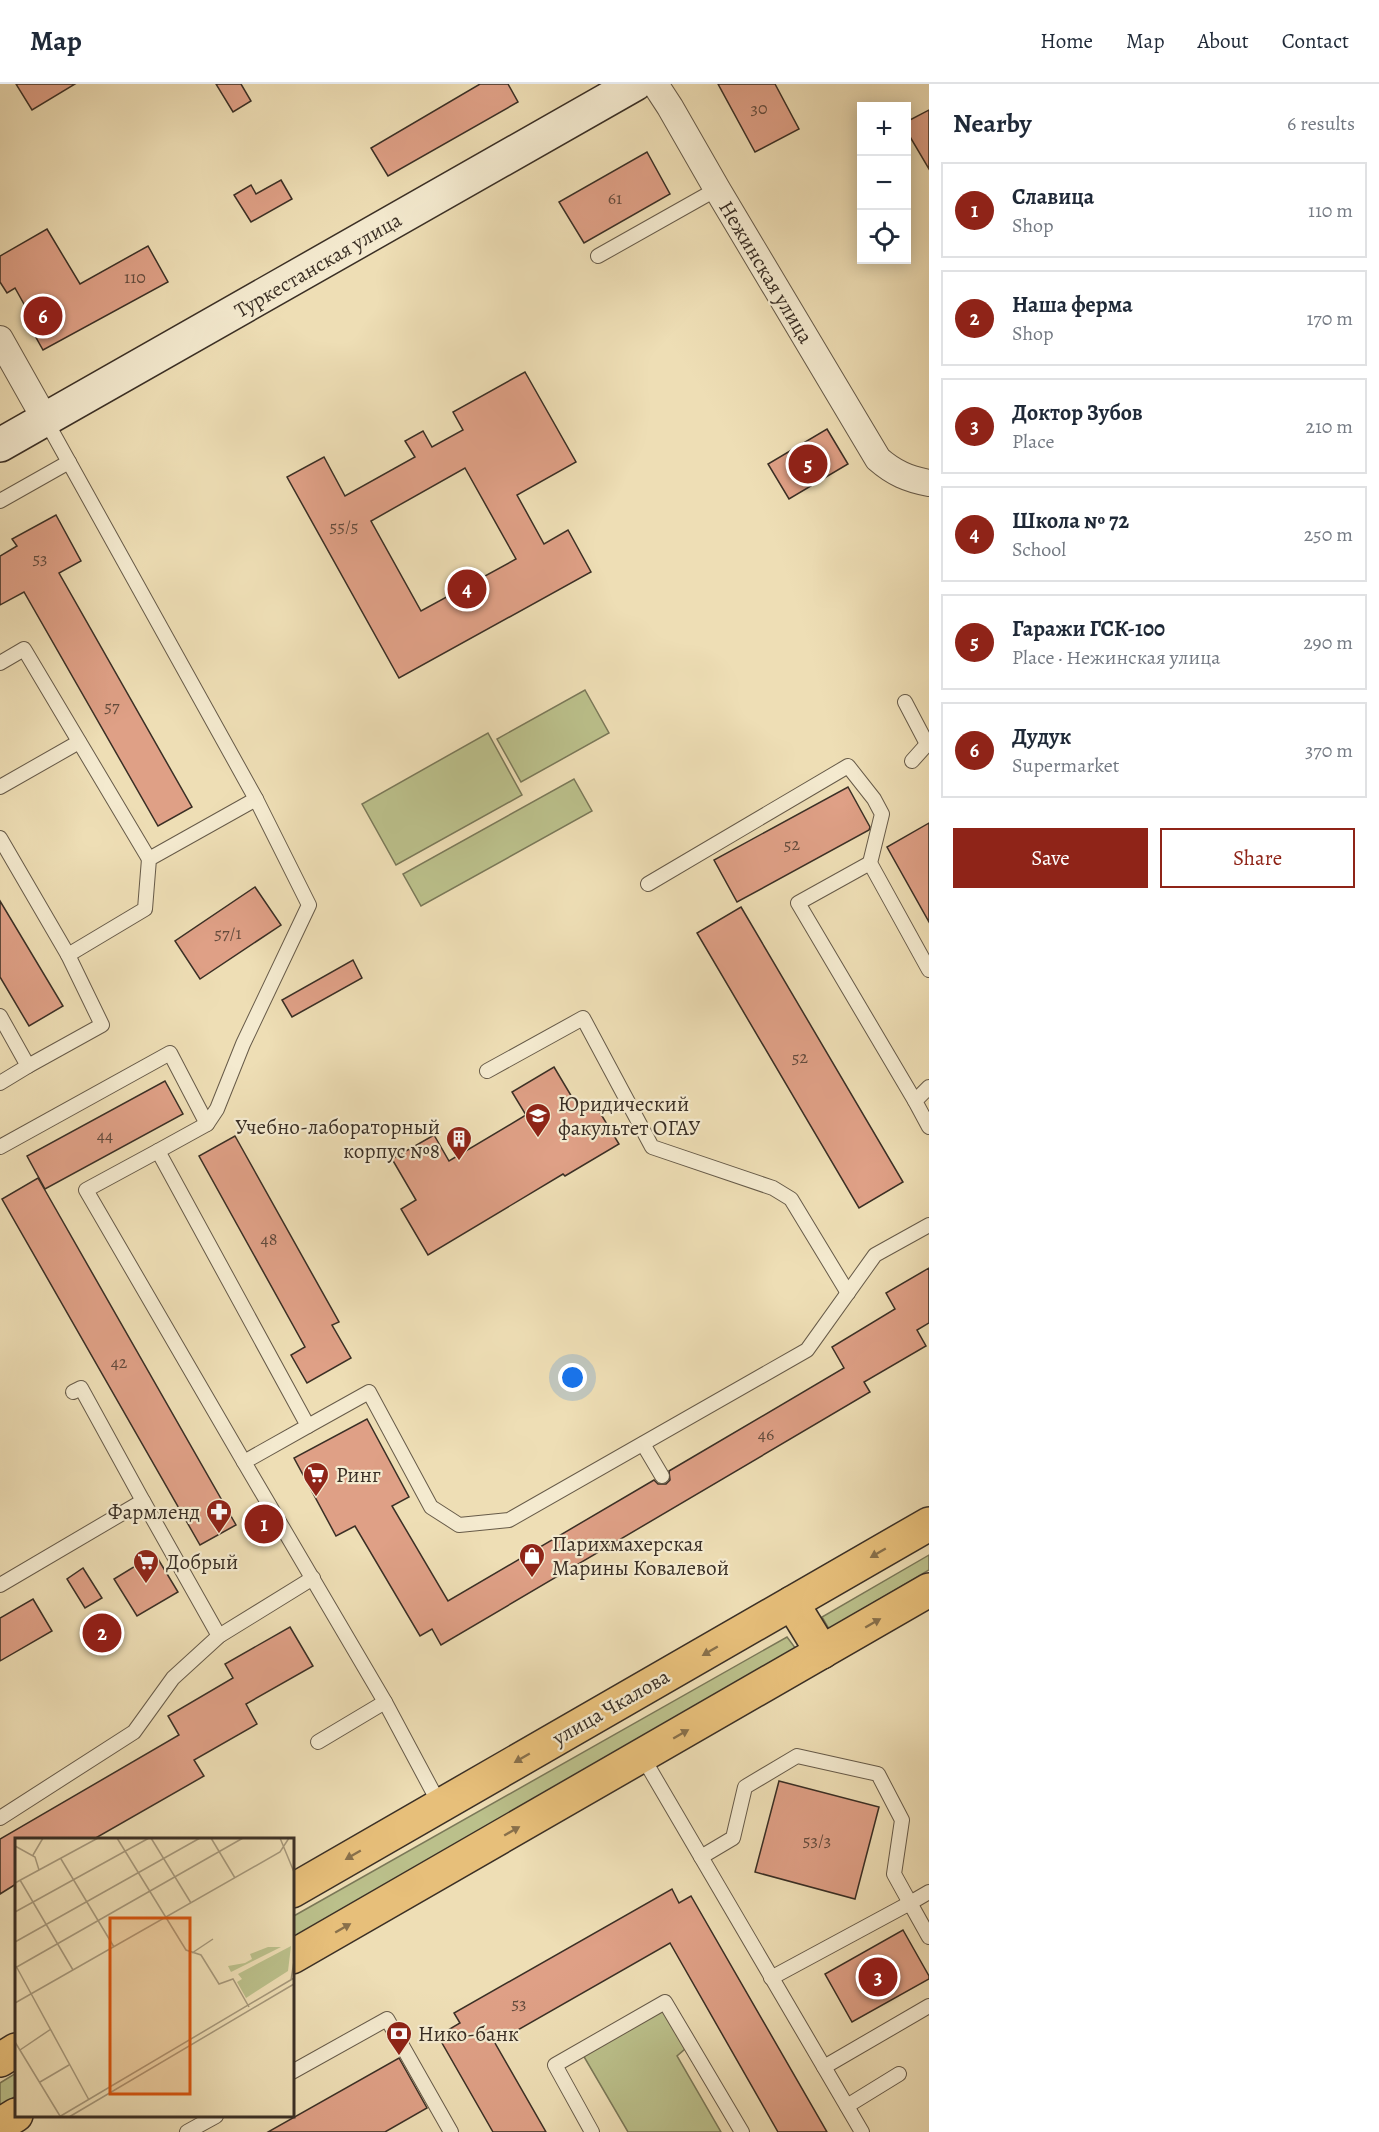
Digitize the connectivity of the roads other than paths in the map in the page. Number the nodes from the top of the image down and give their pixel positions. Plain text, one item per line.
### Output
1 (635, 84) edge
2 (655, 84) edge
3 (717, 189) junction
4 (598, 256) dead end
5 (0, 339) edge
6 (45, 419) junction
7 (0, 445) edge
8 (69, 462) junction
9 (929, 483) edge
10 (0, 501) edge
11 (0, 663) edge
12 (905, 702) dead end
13 (79, 742) junction
14 (928, 743) edge
15 (912, 761) dead end
16 (0, 787) edge
17 (256, 799) junction
18 (0, 838) edge
19 (149, 859) junction
20 (870, 863) junction
21 (648, 884) dead end
22 (68, 955) junction
23 (929, 970) edge
24 (0, 1016) edge
25 (28, 1066) junction
26 (487, 1071) dead end
27 (0, 1083) edge
28 (929, 1087) edge
29 (915, 1101) junction
30 (207, 1124) junction
31 (929, 1127) edge
32 (0, 1147) edge
33 (158, 1151) junction
34 (929, 1226) edge
35 (848, 1293) junction
36 (73, 1392) dead end
37 (308, 1426) junction
38 (643, 1444) junction
39 (244, 1462) junction
40 (662, 1476) dead end
41 (143, 1501) junction
42 (929, 1524) edge
43 (313, 1578) junction
44 (0, 1585) edge
45 (929, 1590) edge
46 (792, 1603) junction
47 (219, 1636) junction
48 (822, 1653) junction
49 (385, 1702) junction
50 (318, 1742) dead end
51 (642, 1756) junction
52 (440, 1805) junction
53 (0, 1818) edge
54 (701, 1857) junction
55 (294, 1890) edge
56 (929, 1892) edge
57 (910, 1903) junction
58 (929, 1937) edge
59 (294, 1956) edge
60 (771, 1978) junction
61 (929, 2006) edge
62 (15, 2051) edge
63 (0, 2060) edge
64 (824, 2067) junction
65 (294, 2071) edge
66 (899, 2074) dead end
67 (847, 2106) junction
68 (15, 2116) edge
69 (213, 2117) edge
70 (0, 2125) edge
71 (447, 2130) edge
72 (187, 2132) edge
73 (592, 2132) edge
74 (742, 2132) edge
75 (862, 2132) edge

1 - 6 main road, Туркестанская улица
2 - 3 street, Нежинская улица
3 - 4 lane
3 - 9 street, Нежинская улица
5 - 6 street
6 - 7 main road, Туркестанская улица
6 - 8 lane
8 - 10 lane
8 - 17 lane
11 - 13 lane
12 - 14 lane
13 - 16 lane
13 - 19 lane
14 - 15 lane
17 - 19 lane
17 - 30 lane
18 - 22 lane
19 - 22 lane
20 - 21 lane
20 - 23 lane
20 - 29 lane
22 - 25 lane
24 - 25 lane
25 - 27 lane
26 - 35 lane
28 - 29 lane
29 - 31 lane
30 - 32 lane
30 - 33 lane
33 - 37 lane
33 - 39 lane
34 - 35 lane
35 - 38 lane
36 - 41 lane
37 - 38 lane
37 - 39 lane
38 - 40 lane
39 - 43 lane
41 - 44 lane
41 - 47 lane
42 -> 46 main road, улица Чкалова
43 - 47 lane
43 - 49 lane
48 -> 45 main road
46 - 48 main road
46 -> 52 main road, улица Чкалова
47 - 53 lane
51 -> 48 main road
49 - 50 lane
49 - 52 lane
51 - 54 lane
59 -> 51 main road
52 -> 55 main road, улица Чкалова
54 - 57 lane
54 - 60 lane
56 - 57 lane
57 - 58 lane
57 - 60 lane
60 - 64 lane
61 - 64 lane
62 - 63 main road
64 - 67 lane
65 - 71 lane
66 - 67 lane
67 - 75 lane
68 - 70 main road
69 - 72 lane
73 - 74 lane

